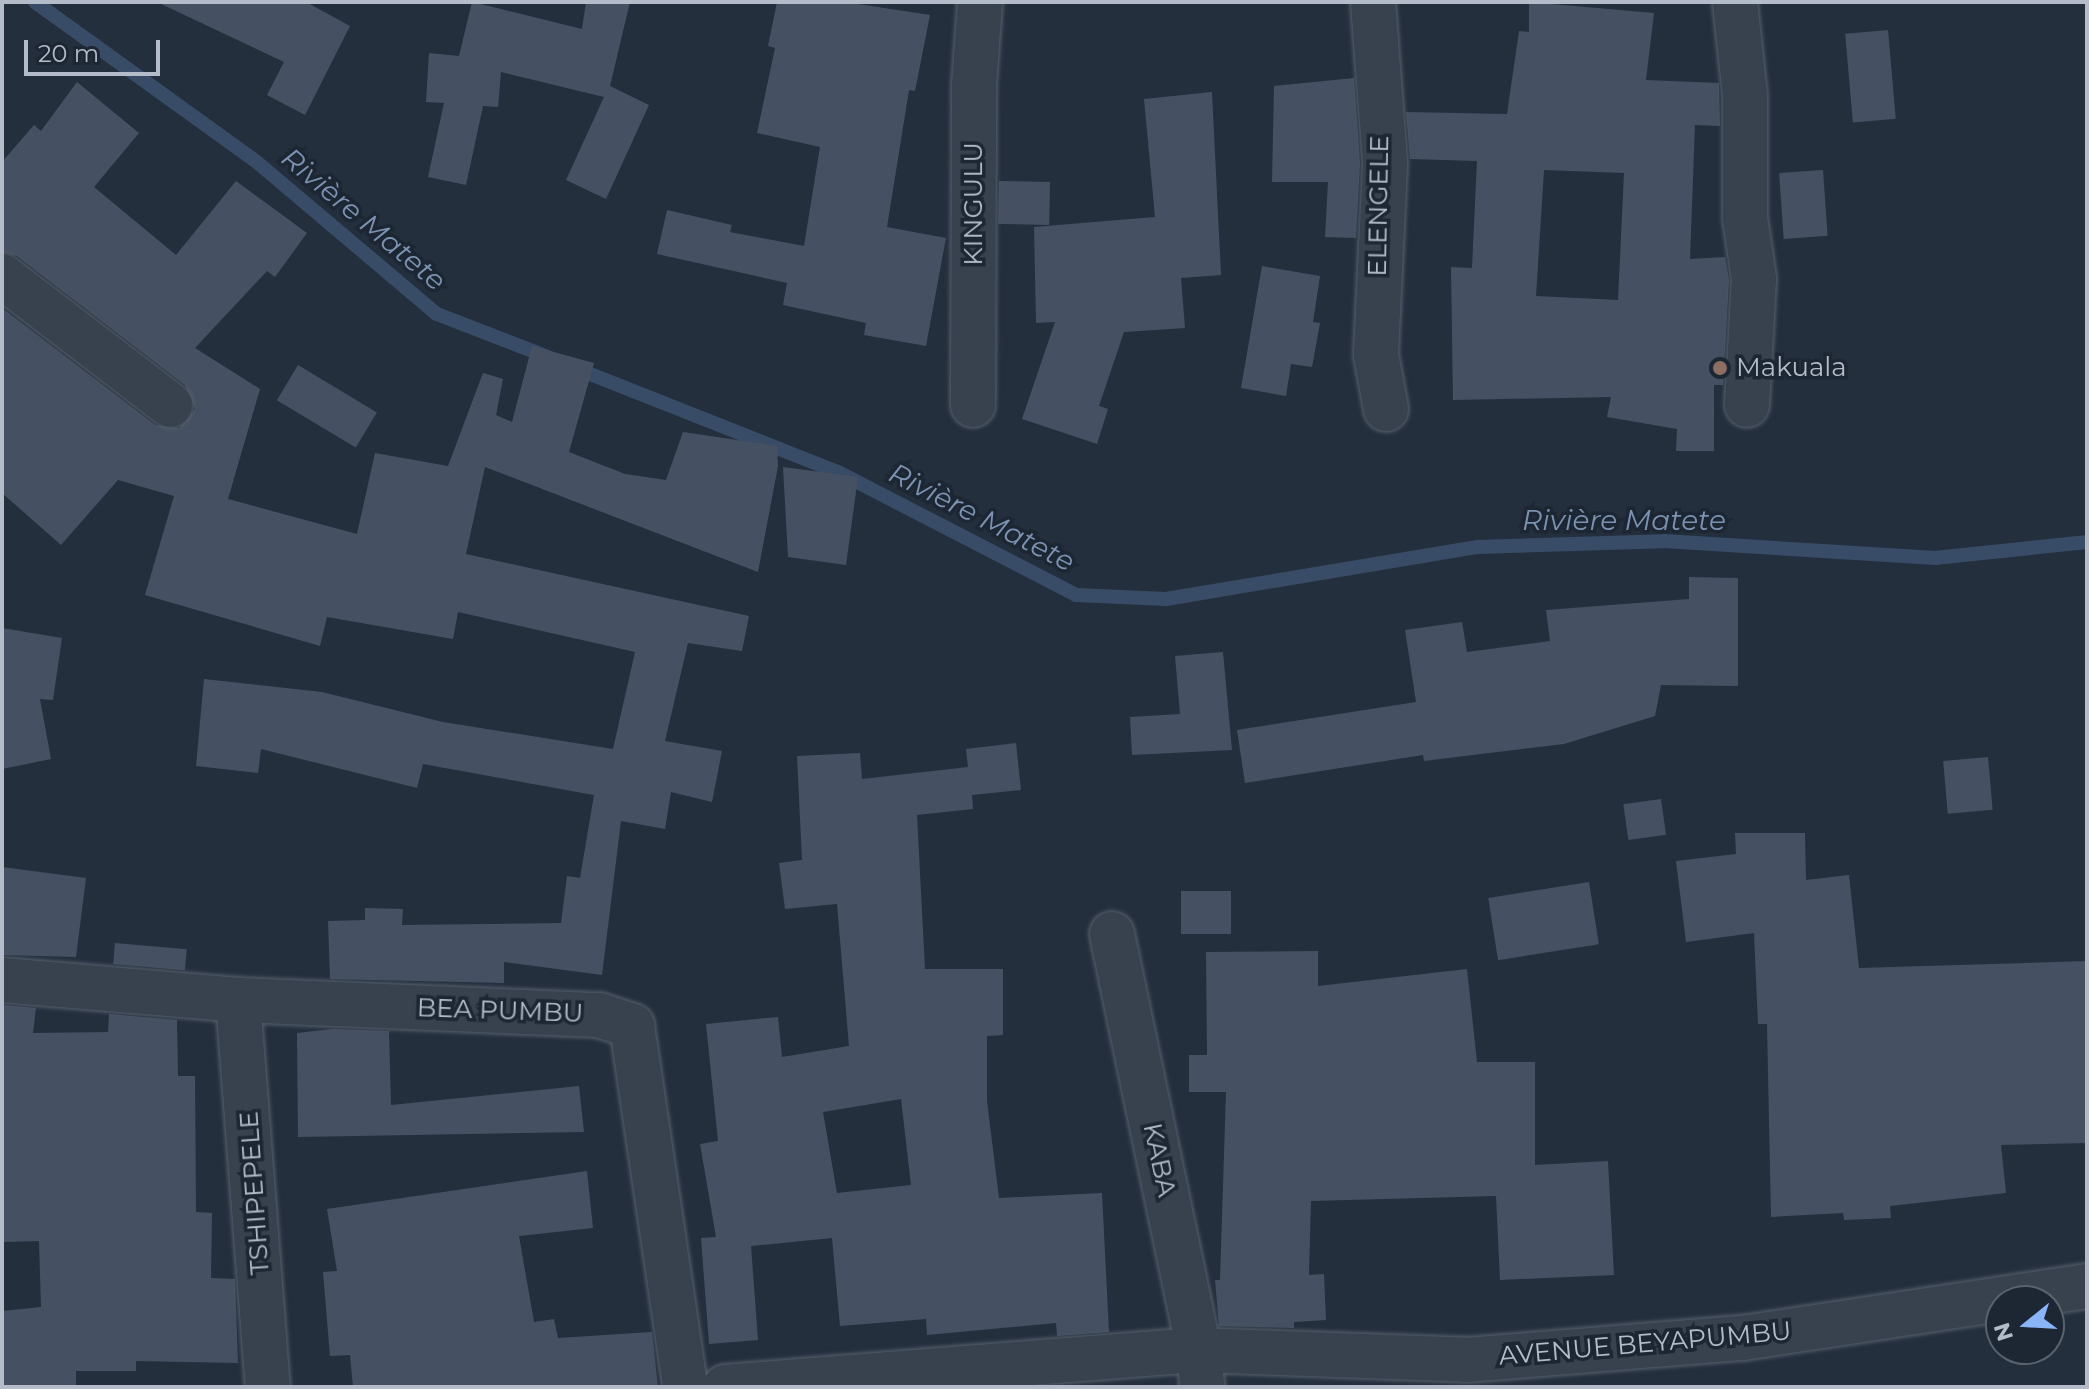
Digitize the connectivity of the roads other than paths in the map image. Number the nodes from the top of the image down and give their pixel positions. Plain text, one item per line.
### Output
1 (980, 2) edge
2 (1373, 2) edge
3 (1735, 2) edge
4 (2, 276) edge
5 (170, 405) dead end
6 (973, 405) dead end
7 (1747, 405) dead end
8 (1386, 409) dead end
9 (1112, 934) dead end
10 (2, 980) edge
11 (238, 1000) junction
12 (2087, 1286) edge
13 (1200, 1369) edge
14 (268, 1387) edge
15 (685, 1387) edge
16 (725, 1387) edge

1 - 6 street, KINGULU
2 - 8 street, ELENGELE
3 - 7 street
4 - 5 street
9 - 13 street, KABA
10 - 11 street, BEA PUMBU
11 - 14 street, TSHIPEPELE
11 - 15 street, BEA PUMBU
12 - 13 street, AVENUE BEYAPUMBU
13 - 16 street, AVENUE BEYAPUMBU

